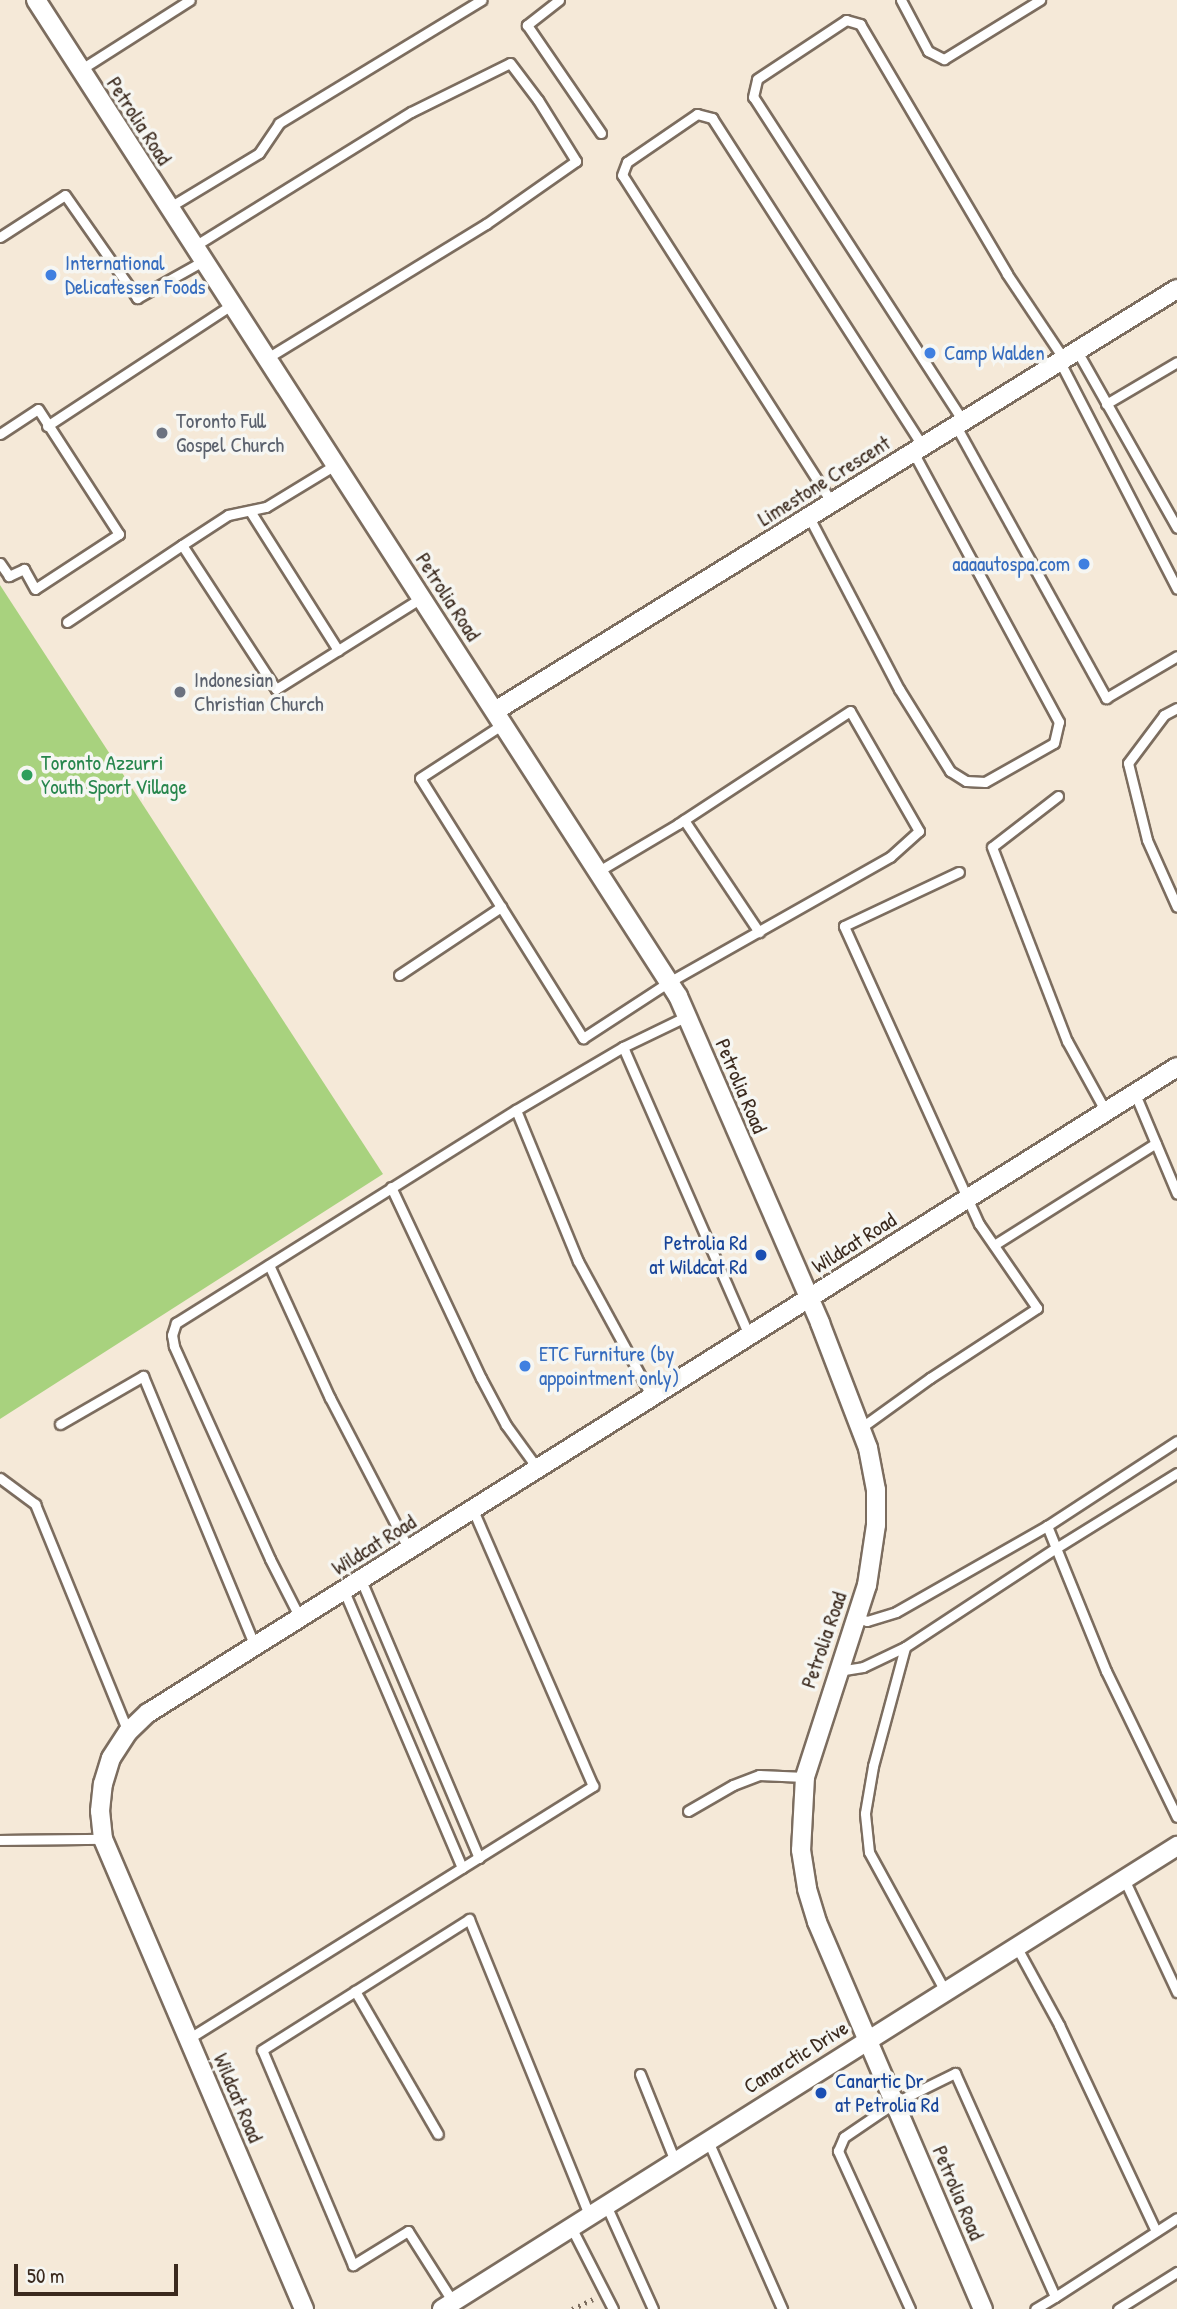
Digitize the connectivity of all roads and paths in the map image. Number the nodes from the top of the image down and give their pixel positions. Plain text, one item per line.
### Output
1 (36, 0) edge
2 (190, 0) edge
3 (481, 0) edge
4 (559, 0) edge
5 (901, 0) edge
6 (1040, 0) edge
7 (80, 70) junction
8 (601, 133) dead end
9 (168, 208) junction
10 (0, 237) edge
11 (198, 254) junction
12 (1177, 289) edge
13 (231, 305) junction
14 (1067, 357) junction
15 (266, 359) junction
16 (1177, 362) edge
17 (1106, 404) junction
18 (960, 424) junction
19 (47, 426) junction
20 (0, 434) edge
21 (918, 450) junction
22 (335, 465) junction
23 (832, 503) junction
24 (250, 511) junction
25 (809, 517) junction
26 (1177, 528) edge
27 (182, 545) junction
28 (0, 562) edge
29 (1177, 589) edge
30 (421, 598) junction
31 (68, 622) dead end
32 (338, 650) junction
33 (1177, 656) edge
34 (1177, 708) edge
35 (499, 718) junction
36 (1058, 796) dead end
37 (684, 820) junction
38 (599, 871) junction
39 (959, 872) dead end
40 (1177, 906) edge
41 (501, 907) junction
42 (759, 932) junction
43 (399, 975) dead end
44 (669, 982) junction
45 (687, 1016) junction
46 (624, 1047) junction
47 (1177, 1067) edge
48 (1135, 1094) junction
49 (516, 1110) junction
50 (1106, 1112) junction
51 (1156, 1143) junction
52 (391, 1187) junction
53 (1177, 1194) edge
54 (967, 1199) junction
55 (994, 1245) junction
56 (269, 1265) junction
57 (809, 1298) junction
58 (749, 1336) junction
59 (652, 1397) junction
60 (60, 1424) dead end
61 (862, 1427) junction
62 (1177, 1441) edge
63 (538, 1469) junction
64 (1177, 1474) edge
65 (0, 1478) edge
66 (473, 1510) junction
67 (1047, 1527) junction
68 (1056, 1548) junction
69 (409, 1550) junction
70 (361, 1580) junction
71 (344, 1591) junction
72 (300, 1618) junction
73 (857, 1618) junction
74 (255, 1646) junction
75 (905, 1647) junction
76 (838, 1671) junction
77 (128, 1732) junction
78 (805, 1777) junction
79 (688, 1811) dead end
80 (1177, 1817) edge
81 (103, 1839) junction
82 (0, 1840) edge
83 (1177, 1846) edge
84 (479, 1858) junction
85 (463, 1868) junction
86 (1124, 1880) junction
87 (1016, 1946) junction
88 (355, 1991) junction
89 (945, 1991) junction
90 (1177, 1992) edge
91 (868, 2038) junction
92 (188, 2039) junction
93 (640, 2074) dead end
94 (894, 2103) junction
95 (438, 2134) dead end
96 (707, 2141) junction
97 (675, 2161) junction
98 (606, 2205) junction
99 (589, 2216) junction
100 (1177, 2218) edge
101 (571, 2227) junction
102 (1156, 2231) junction
103 (1177, 2272) edge
104 (605, 2294) junction
105 (1055, 2297) junction
106 (448, 2305) edge
107 (304, 2309) edge
108 (572, 2309) edge
109 (613, 2309) edge
110 (653, 2309) edge
111 (782, 2309) edge
112 (910, 2309) edge
113 (983, 2309) edge
114 (1035, 2309) edge
115 (1118, 2309) edge

1 - 7 street, Petrolia Road
2 - 7 lane
3 - 9 lane
4 - 8 lane
5 - 6 lane
7 - 9 street, Petrolia Road
9 - 11 street, Petrolia Road
10 - 11 lane
11 - 13 street, Petrolia Road
11 - 15 lane
12 - 14 street, Limestone Crescent
13 - 15 street, Petrolia Road
13 - 19 lane
14 - 17 lane
14 - 18 street, Limestone Crescent
14 - 18 lane
14 - 29 lane
15 - 22 street, Petrolia Road
16 - 17 lane
17 - 26 lane
18 - 21 street, Limestone Crescent
18 - 33 lane
19 - 20 lane
19 - 28 lane
21 - 23 street, Limestone Crescent
21 - 23 lane
21 - 25 lane
22 - 24 lane
22 - 30 street, Petrolia Road
23 - 25 street, Limestone Crescent
24 - 27 lane
24 - 32 lane
25 - 35 street, Limestone Crescent
27 - 31 lane
27 - 32 lane
30 - 32 lane
30 - 35 street, Petrolia Road
34 - 40 lane
35 - 38 street, Petrolia Road
35 - 41 lane
36 - 50 lane
37 - 38 lane
37 - 42 lane
37 - 42 lane
38 - 44 street, Petrolia Road
39 - 54 lane
41 - 43 lane
41 - 44 lane
42 - 44 lane
44 - 45 street, Petrolia Road
45 - 46 lane
45 - 57 street, Petrolia Road
46 - 49 lane
46 - 58 lane
47 - 48 street, Wildcat Road
48 - 50 street, Wildcat Road
48 - 51 lane
49 - 52 lane
49 - 59 lane
50 - 54 street, Wildcat Road
51 - 53 lane
51 - 55 lane
52 - 56 lane
52 - 63 lane
54 - 55 lane
54 - 57 street, Wildcat Road
55 - 61 lane
56 - 69 lane
56 - 72 lane
57 - 58 street, Wildcat Road
57 - 61 street, Petrolia Road
58 - 59 street, Wildcat Road
59 - 63 street, Wildcat Road
60 - 74 lane
61 - 73 street, Petrolia Road
62 - 67 lane
63 - 66 street, Wildcat Road
64 - 68 lane
65 - 77 lane
66 - 69 street, Wildcat Road
66 - 84 lane
67 - 68 lane
67 - 73 lane
68 - 75 lane
68 - 80 lane
69 - 70 street, Wildcat Road
70 - 71 street, Wildcat Road
70 - 84 lane
71 - 72 street, Wildcat Road
71 - 85 lane
72 - 74 street, Wildcat Road
73 - 76 street, Petrolia Road
74 - 77 street, Wildcat Road
75 - 76 lane
75 - 89 lane
76 - 78 street, Petrolia Road
77 - 81 street, Wildcat Road
78 - 79 lane
78 - 91 street, Petrolia Road
81 - 82 lane
81 - 92 street, Wildcat Road
83 - 86 street, Canarctic Drive
84 - 85 lane
85 - 92 lane
86 - 87 street, Canarctic Drive
86 - 90 lane
87 - 89 street, Canarctic Drive
87 - 102 lane
88 - 95 lane
88 - 99 lane
88 - 106 lane
89 - 91 street, Canarctic Drive
91 - 94 street, Petrolia Road
91 - 96 street, Canarctic Drive
92 - 107 street, Wildcat Road
93 - 97 lane
94 - 105 lane
94 - 112 lane
94 - 113 street, Petrolia Road
96 - 97 street, Canarctic Drive
96 - 111 lane
97 - 98 street, Canarctic Drive
98 - 99 street, Canarctic Drive
98 - 110 lane
99 - 101 street, Canarctic Drive
100 - 102 lane
101 - 104 lane
101 - 106 street, Canarctic Drive
102 - 105 lane
103 - 115 lane
104 - 108 path
104 - 109 lane
105 - 114 lane

